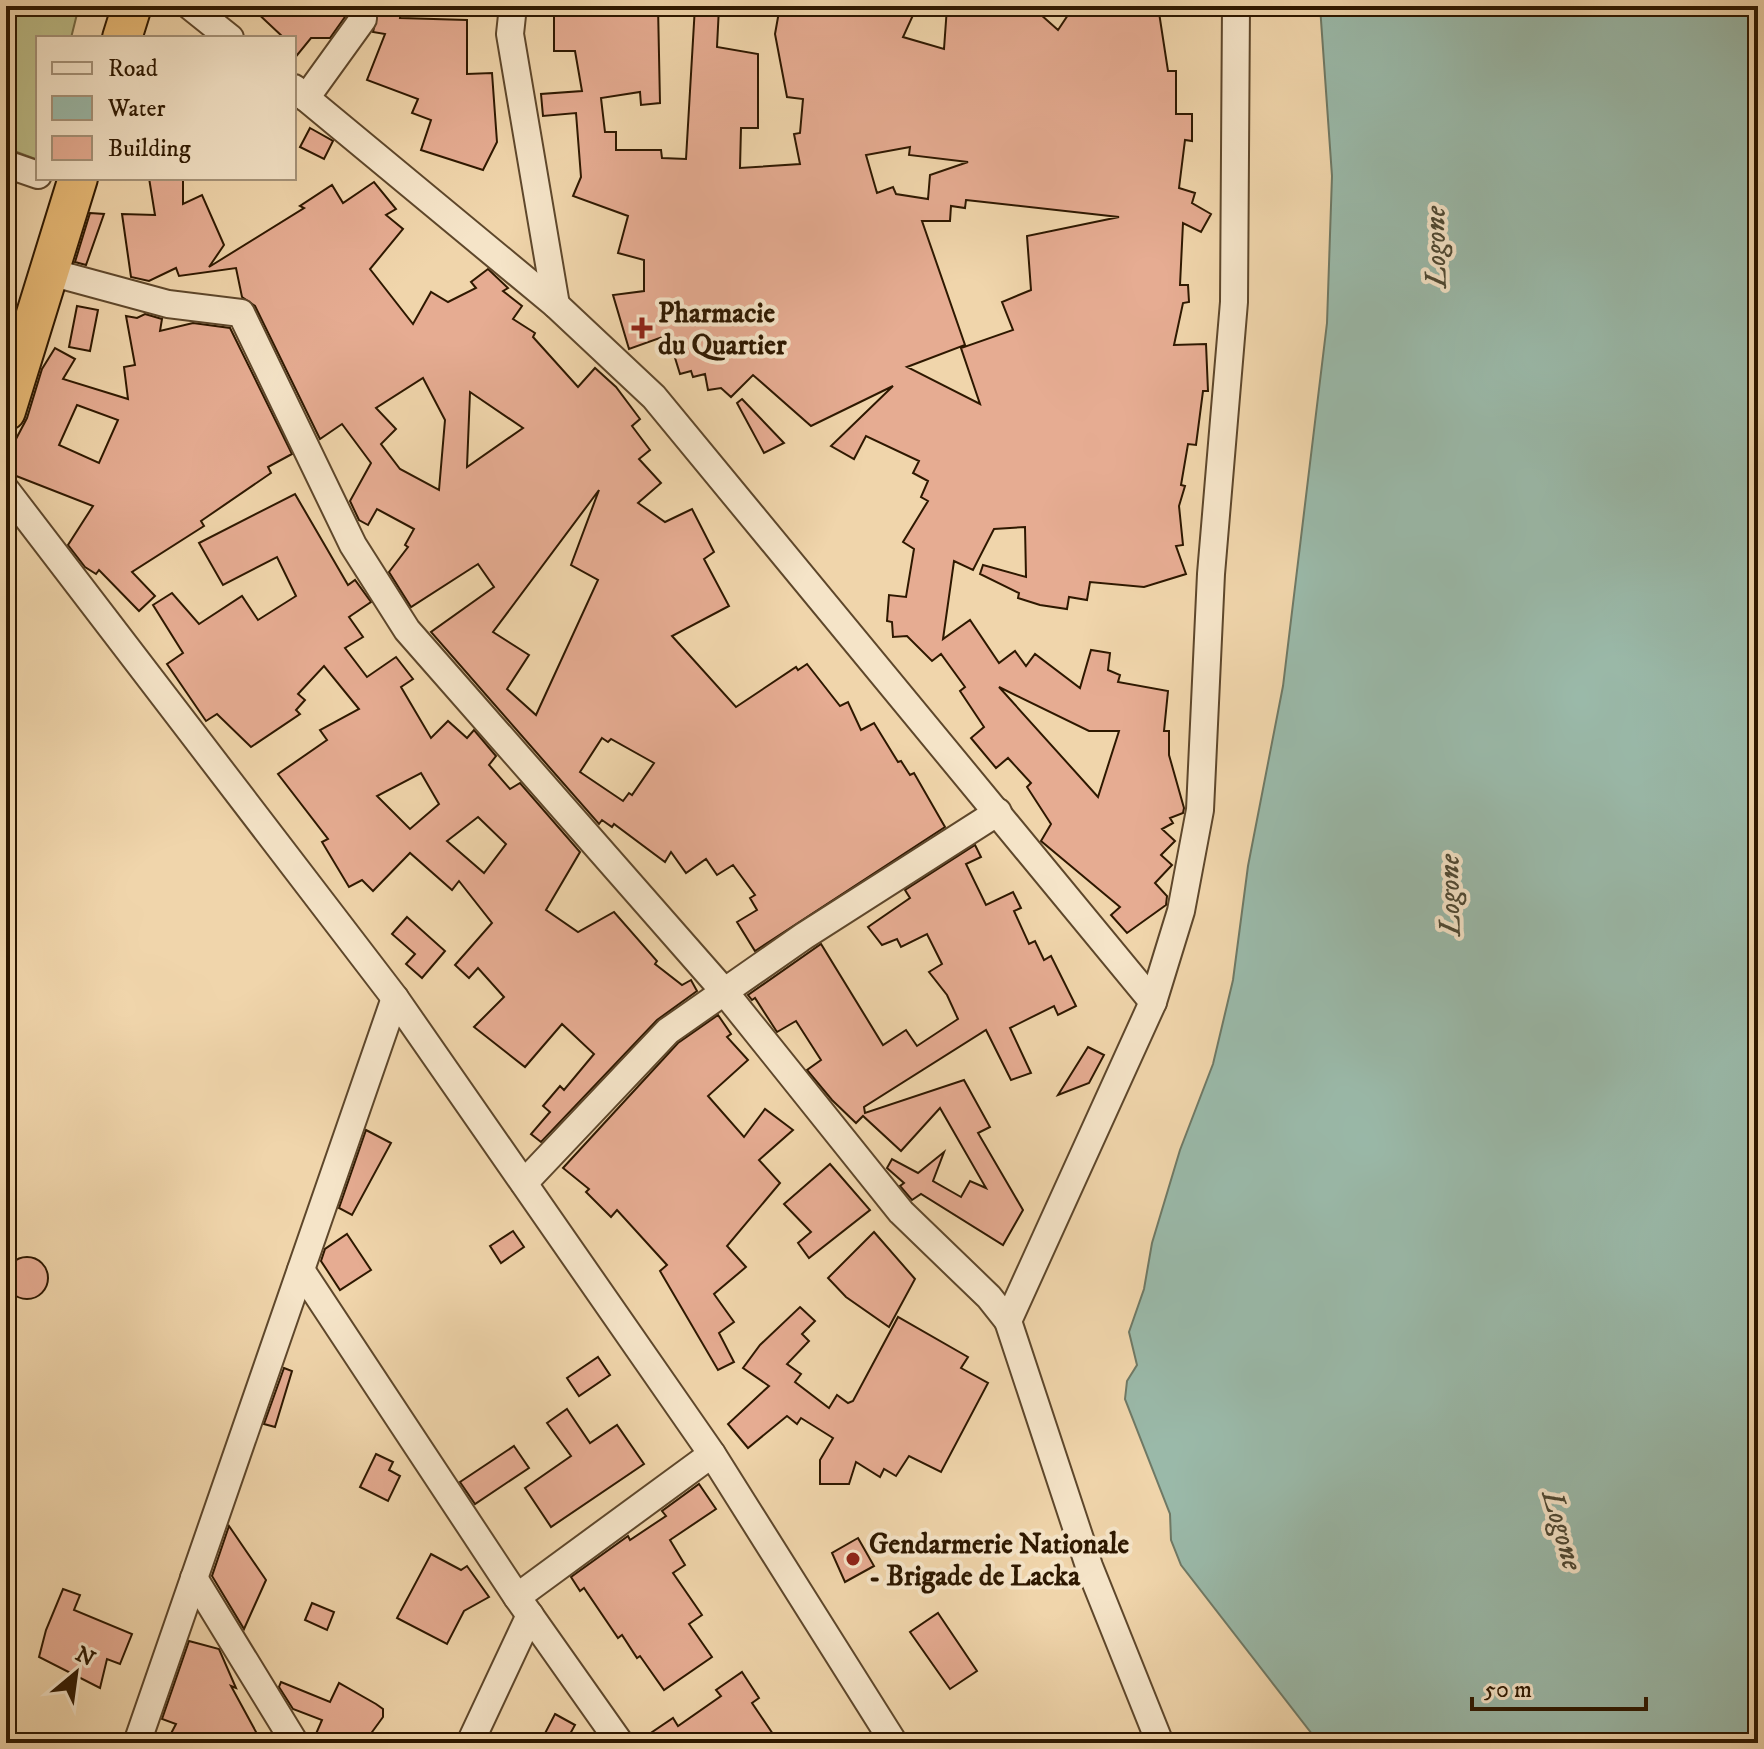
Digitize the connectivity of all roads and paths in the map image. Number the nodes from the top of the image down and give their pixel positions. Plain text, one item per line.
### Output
1 (132, 6) edge
2 (190, 6) edge
3 (363, 6) edge
4 (513, 6) edge
5 (1236, 6) edge
6 (123, 36) edge
7 (228, 36) edge
8 (300, 93) edge
9 (6, 164) edge
10 (36, 174) edge
11 (66, 181) edge
12 (46, 283) junction
13 (556, 305) junction
14 (17, 347) edge
15 (6, 411) edge
16 (6, 490) edge
17 (998, 812) junction
18 (723, 990) junction
19 (395, 998) junction
20 (1153, 1002) junction
21 (524, 1183) junction
22 (301, 1270) junction
23 (1008, 1321) junction
24 (712, 1454) junction
25 (194, 1578) junction
26 (524, 1606) junction
27 (140, 1740) edge
28 (295, 1743) edge
29 (470, 1743) edge
30 (620, 1743) edge
31 (894, 1743) edge
32 (1160, 1743) edge

1 - 6 highway
2 - 7 street
3 - 8 street
4 - 13 street
5 - 20 street
8 - 13 street
9 - 10 street
11 - 12 highway
12 - 14 highway
12 - 18 street
13 - 17 street
14 - 15 highway
16 - 19 street
17 - 18 street
17 - 20 street
18 - 21 street
18 - 23 street
19 - 21 street
19 - 22 street
20 - 23 street
21 - 24 street
22 - 25 street
22 - 26 street
23 - 32 street
24 - 26 street
24 - 31 street
25 - 27 street
25 - 28 street
26 - 29 street
26 - 30 street

